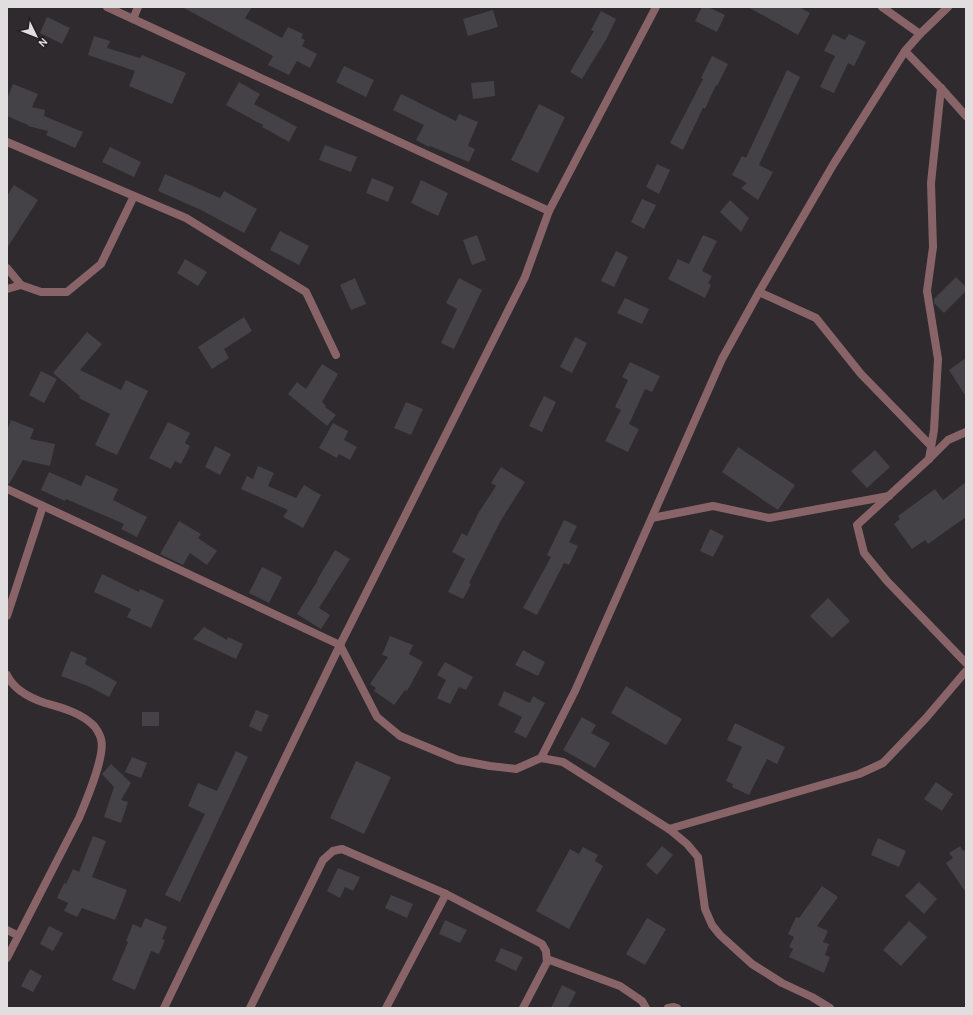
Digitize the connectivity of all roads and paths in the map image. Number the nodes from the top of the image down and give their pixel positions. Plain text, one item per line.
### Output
1 (107, 7) edge
2 (138, 7) edge
3 (656, 7) edge
4 (882, 7) edge
5 (948, 7) edge
6 (133, 19) junction
7 (920, 34) junction
8 (904, 51) junction
9 (941, 88) junction
10 (966, 116) edge
11 (7, 142) edge
12 (134, 196) junction
13 (549, 211) junction
14 (7, 268) edge
15 (21, 285) junction
16 (7, 289) edge
17 (759, 292) junction
18 (336, 355) dead end
19 (966, 432) edge
20 (931, 446) junction
21 (929, 459) junction
22 (7, 489) edge
23 (889, 496) junction
24 (42, 506) junction
25 (652, 518) junction
26 (7, 616) edge
27 (340, 645) junction
28 (966, 663) edge
29 (966, 671) edge
30 (7, 675) edge
31 (541, 758) junction
32 (669, 829) junction
33 (446, 894) junction
34 (7, 930) edge
35 (17, 935) junction
36 (7, 958) edge
37 (547, 959) junction
38 (164, 1008) edge
39 (250, 1008) edge
40 (386, 1008) edge
41 (523, 1008) edge
42 (646, 1008) edge
43 (668, 1008) edge
44 (677, 1008) edge
45 (830, 1008) edge

1 - 6 street
2 - 6 street
3 - 13 street
4 - 7 street
5 - 7 street
6 - 13 street
7 - 8 street
8 - 9 street
8 - 17 street
9 - 10 street
9 - 20 street
11 - 12 street
12 - 15 street
12 - 18 street
13 - 27 street
14 - 15 street
15 - 16 street
17 - 20 street
17 - 25 street
19 - 21 street
20 - 21 street
21 - 23 street
22 - 24 street
23 - 25 street
23 - 28 street
24 - 26 street
24 - 27 street
25 - 31 street
27 - 31 street
27 - 38 street
29 - 32 street
30 - 35 street
31 - 32 street
32 - 45 street
33 - 37 street
33 - 39 street
33 - 40 street
34 - 35 street
35 - 36 street
37 - 41 street
37 - 42 street
43 - 44 street

